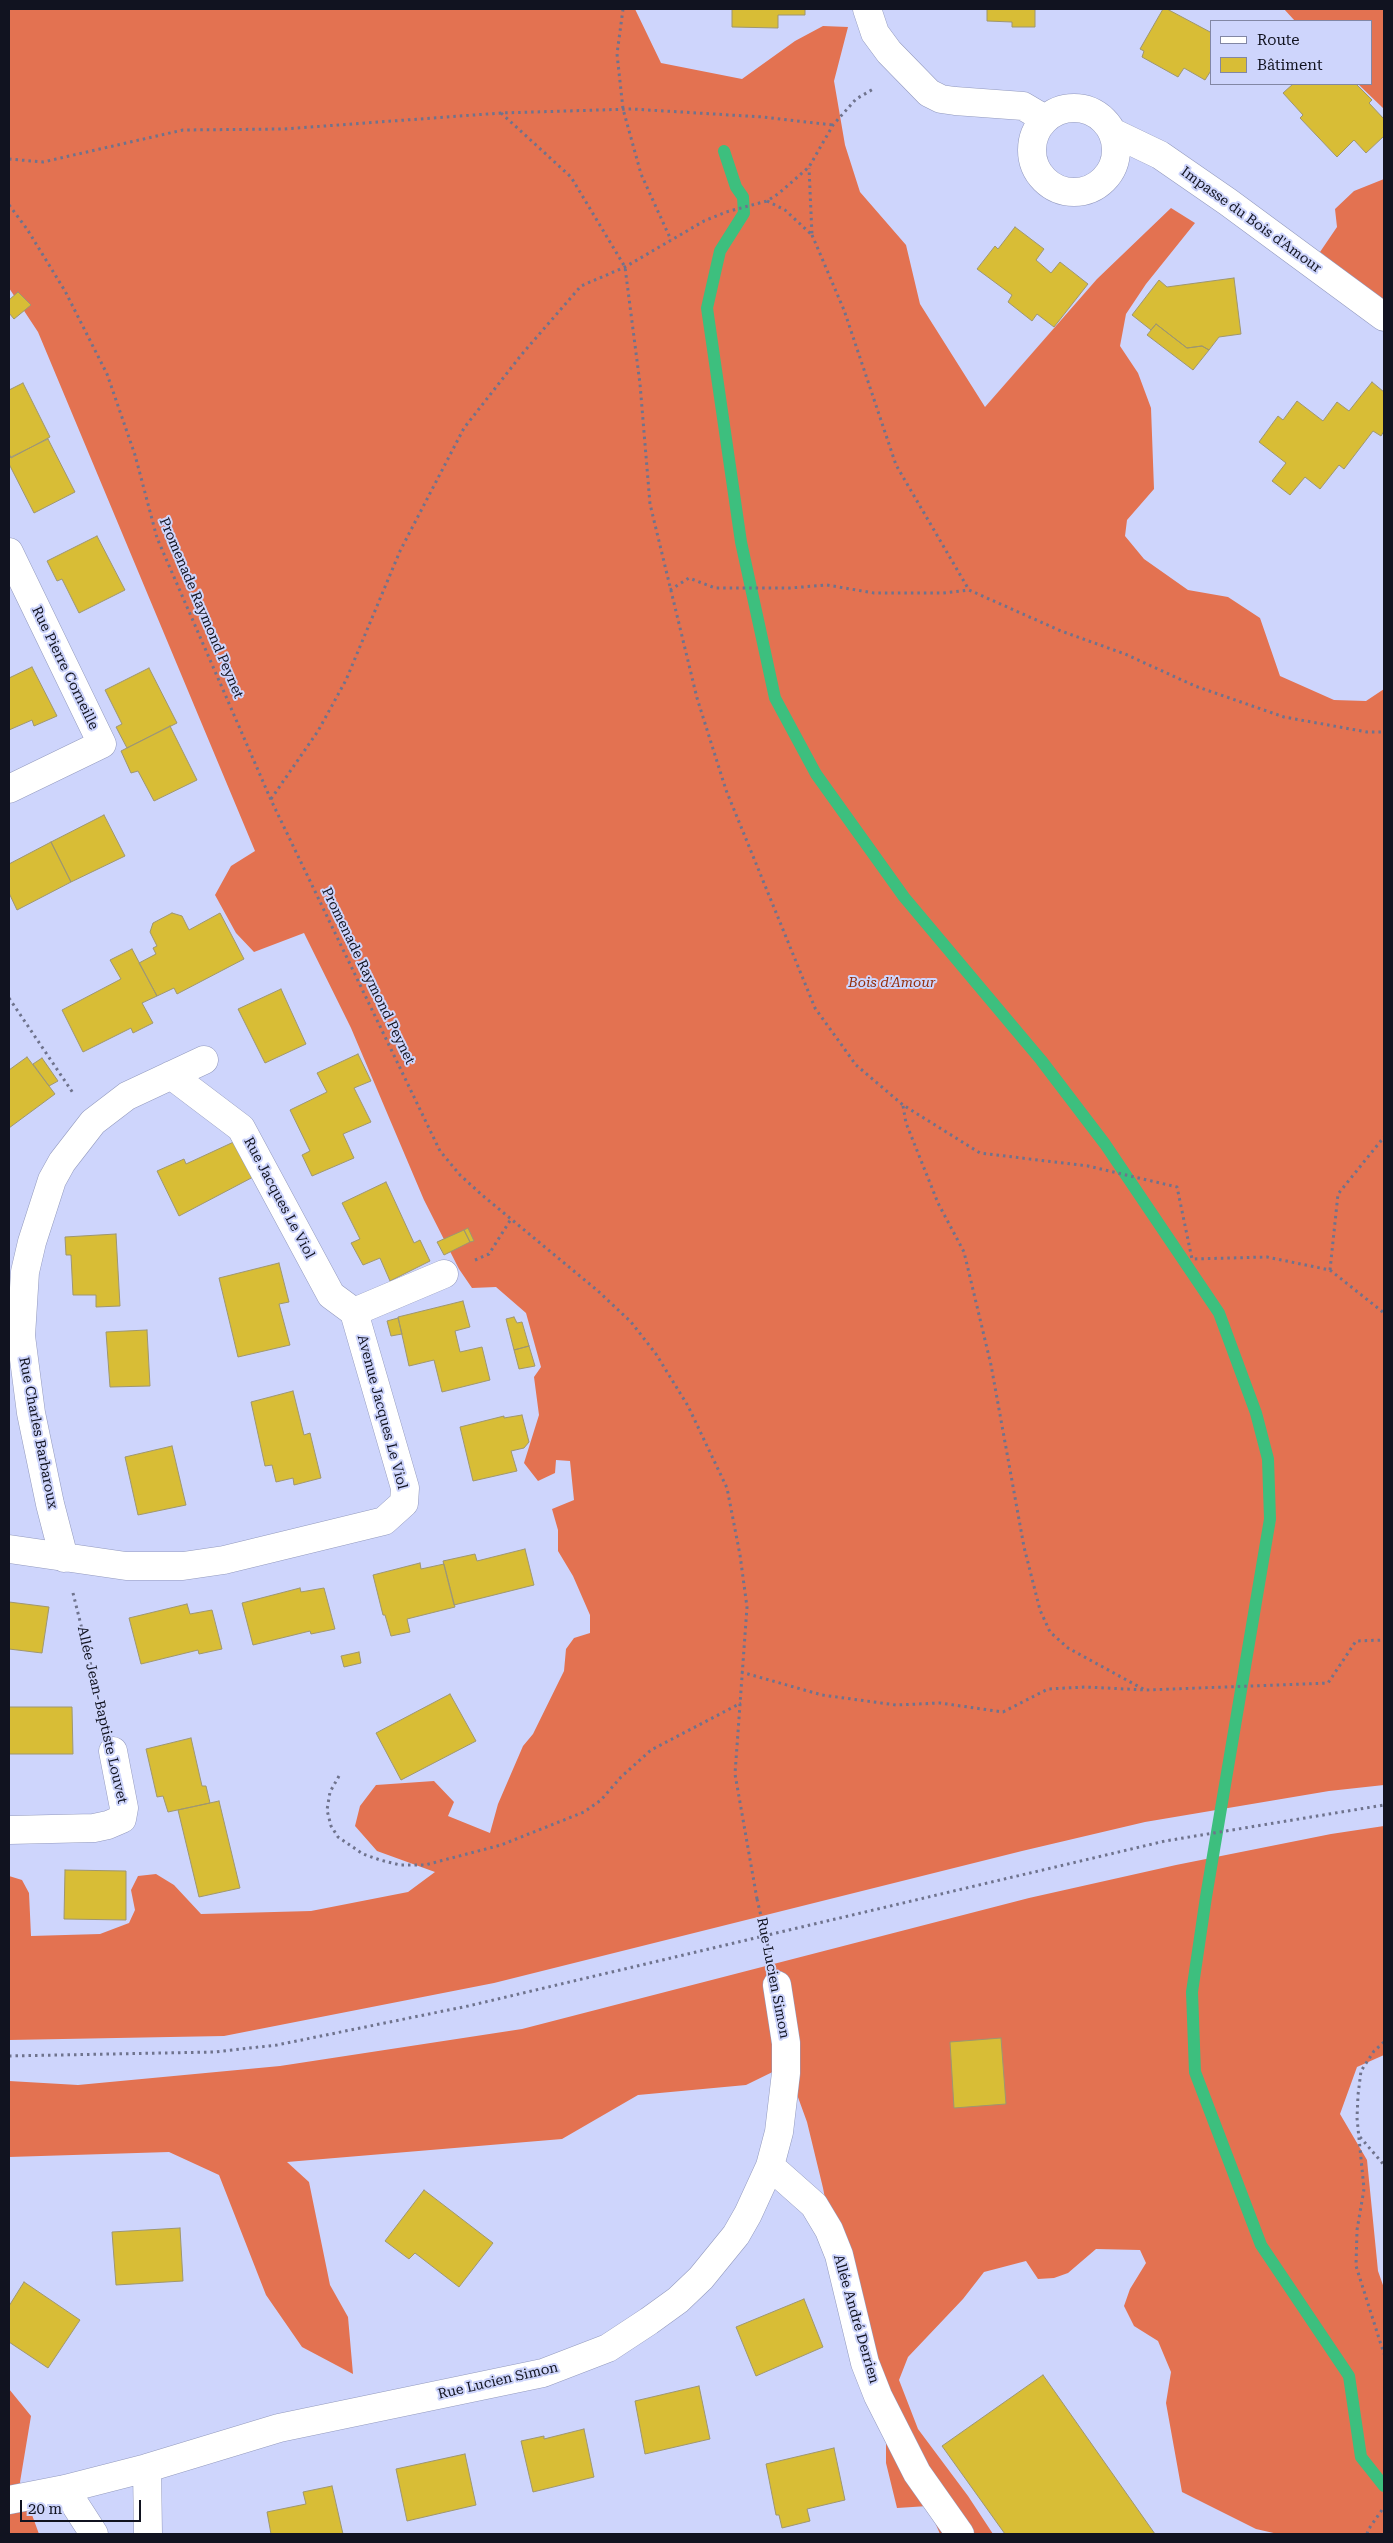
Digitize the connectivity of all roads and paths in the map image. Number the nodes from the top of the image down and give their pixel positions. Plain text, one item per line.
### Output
1 (623, 9) edge
2 (867, 9) edge
3 (917, 83) junction
4 (623, 109) junction
5 (501, 113) junction
6 (1045, 119) junction
7 (833, 125) junction
8 (1112, 132) junction
9 (9, 159) edge
10 (809, 168) junction
11 (767, 201) junction
12 (9, 205) edge
13 (812, 235) junction
14 (671, 240) junction
15 (625, 267) junction
16 (1384, 317) edge
17 (9, 552) edge
18 (670, 590) junction
19 (970, 590) junction
20 (1384, 732) edge
21 (9, 789) edge
22 (271, 800) junction
23 (9, 998) edge
24 (204, 1060) dead end
25 (171, 1075) junction
26 (903, 1105) junction
27 (93, 1122) junction
28 (1384, 1137) edge
29 (511, 1220) junction
30 (1330, 1270) junction
31 (444, 1274) joint
32 (354, 1312) junction
33 (1384, 1313) edge
34 (9, 1550) edge
35 (64, 1558) junction
36 (1384, 1640) edge
37 (741, 1672) junction
38 (1146, 1690) junction
39 (741, 1702) junction
40 (113, 1751) joint
41 (339, 1776) dead end
42 (1384, 1805) edge
43 (9, 1830) edge
44 (777, 1985) joint
45 (1384, 2042) edge
46 (9, 2056) edge
47 (1359, 2136) junction
48 (1384, 2165) edge
49 (770, 2166) junction
50 (1384, 2354) edge
51 (147, 2468) junction
52 (65, 2489) junction
53 (9, 2500) edge
54 (1384, 2507) edge
55 (94, 2534) edge
56 (148, 2534) edge
57 (960, 2534) edge
58 (1367, 2534) edge

1 - 4 path
2 - 3 street
3 - 6 street
3 - 7 path
4 - 5 path
4 - 7 path
4 - 14 path
5 - 9 path
5 - 15 path
6 - 8 street, Impasse du Bois d'Amour
6 - 8 street
7 - 10 path
8 - 16 street, Impasse du Bois d'Amour
10 - 11 path
10 - 13 path
11 - 13 path
11 - 14 path
12 - 22 path, Promenade Raymond Peynet
13 - 19 path
14 - 15 path
15 - 18 path
15 - 22 path
17 - 21 street, Rue Pierre Corneille
18 - 19 path
18 - 26 path
19 - 20 path
22 - 29 path, Promenade Raymond Peynet
23 - 27 path
24 - 25 street, Rue Charles Barbaroux
25 - 27 street, Rue Charles Barbaroux
25 - 32 street, Rue Jacques Le Viol
26 - 30 path
26 - 38 path
27 - 35 street, Rue Charles Barbaroux
28 - 30 path
29 - 31 path
29 - 37 path, Promenade Raymond Peynet
30 - 33 path
31 - 32 street
32 - 35 street, Avenue Jacques Le Viol
34 - 35 street, Avenue Jacques Le Viol
35 - 40 path, Allée Jean-Baptiste Louvet
36 - 38 path
37 - 38 path
37 - 39 path, Promenade Raymond Peynet
39 - 41 path
39 - 44 path, Rue Lucien Simon, bridge
40 - 43 street, Allée Jean-Baptiste Louvet
42 - 46 path
44 - 49 street, Rue Lucien Simon
45 - 47 path
47 - 48 path
47 - 50 path
49 - 51 street, Rue Lucien Simon
49 - 57 street, Allée André Derrien
51 - 52 street, Rue Lucien Simon
51 - 56 street
52 - 53 street, Rue Lucien Simon
52 - 55 street
54 - 58 path

